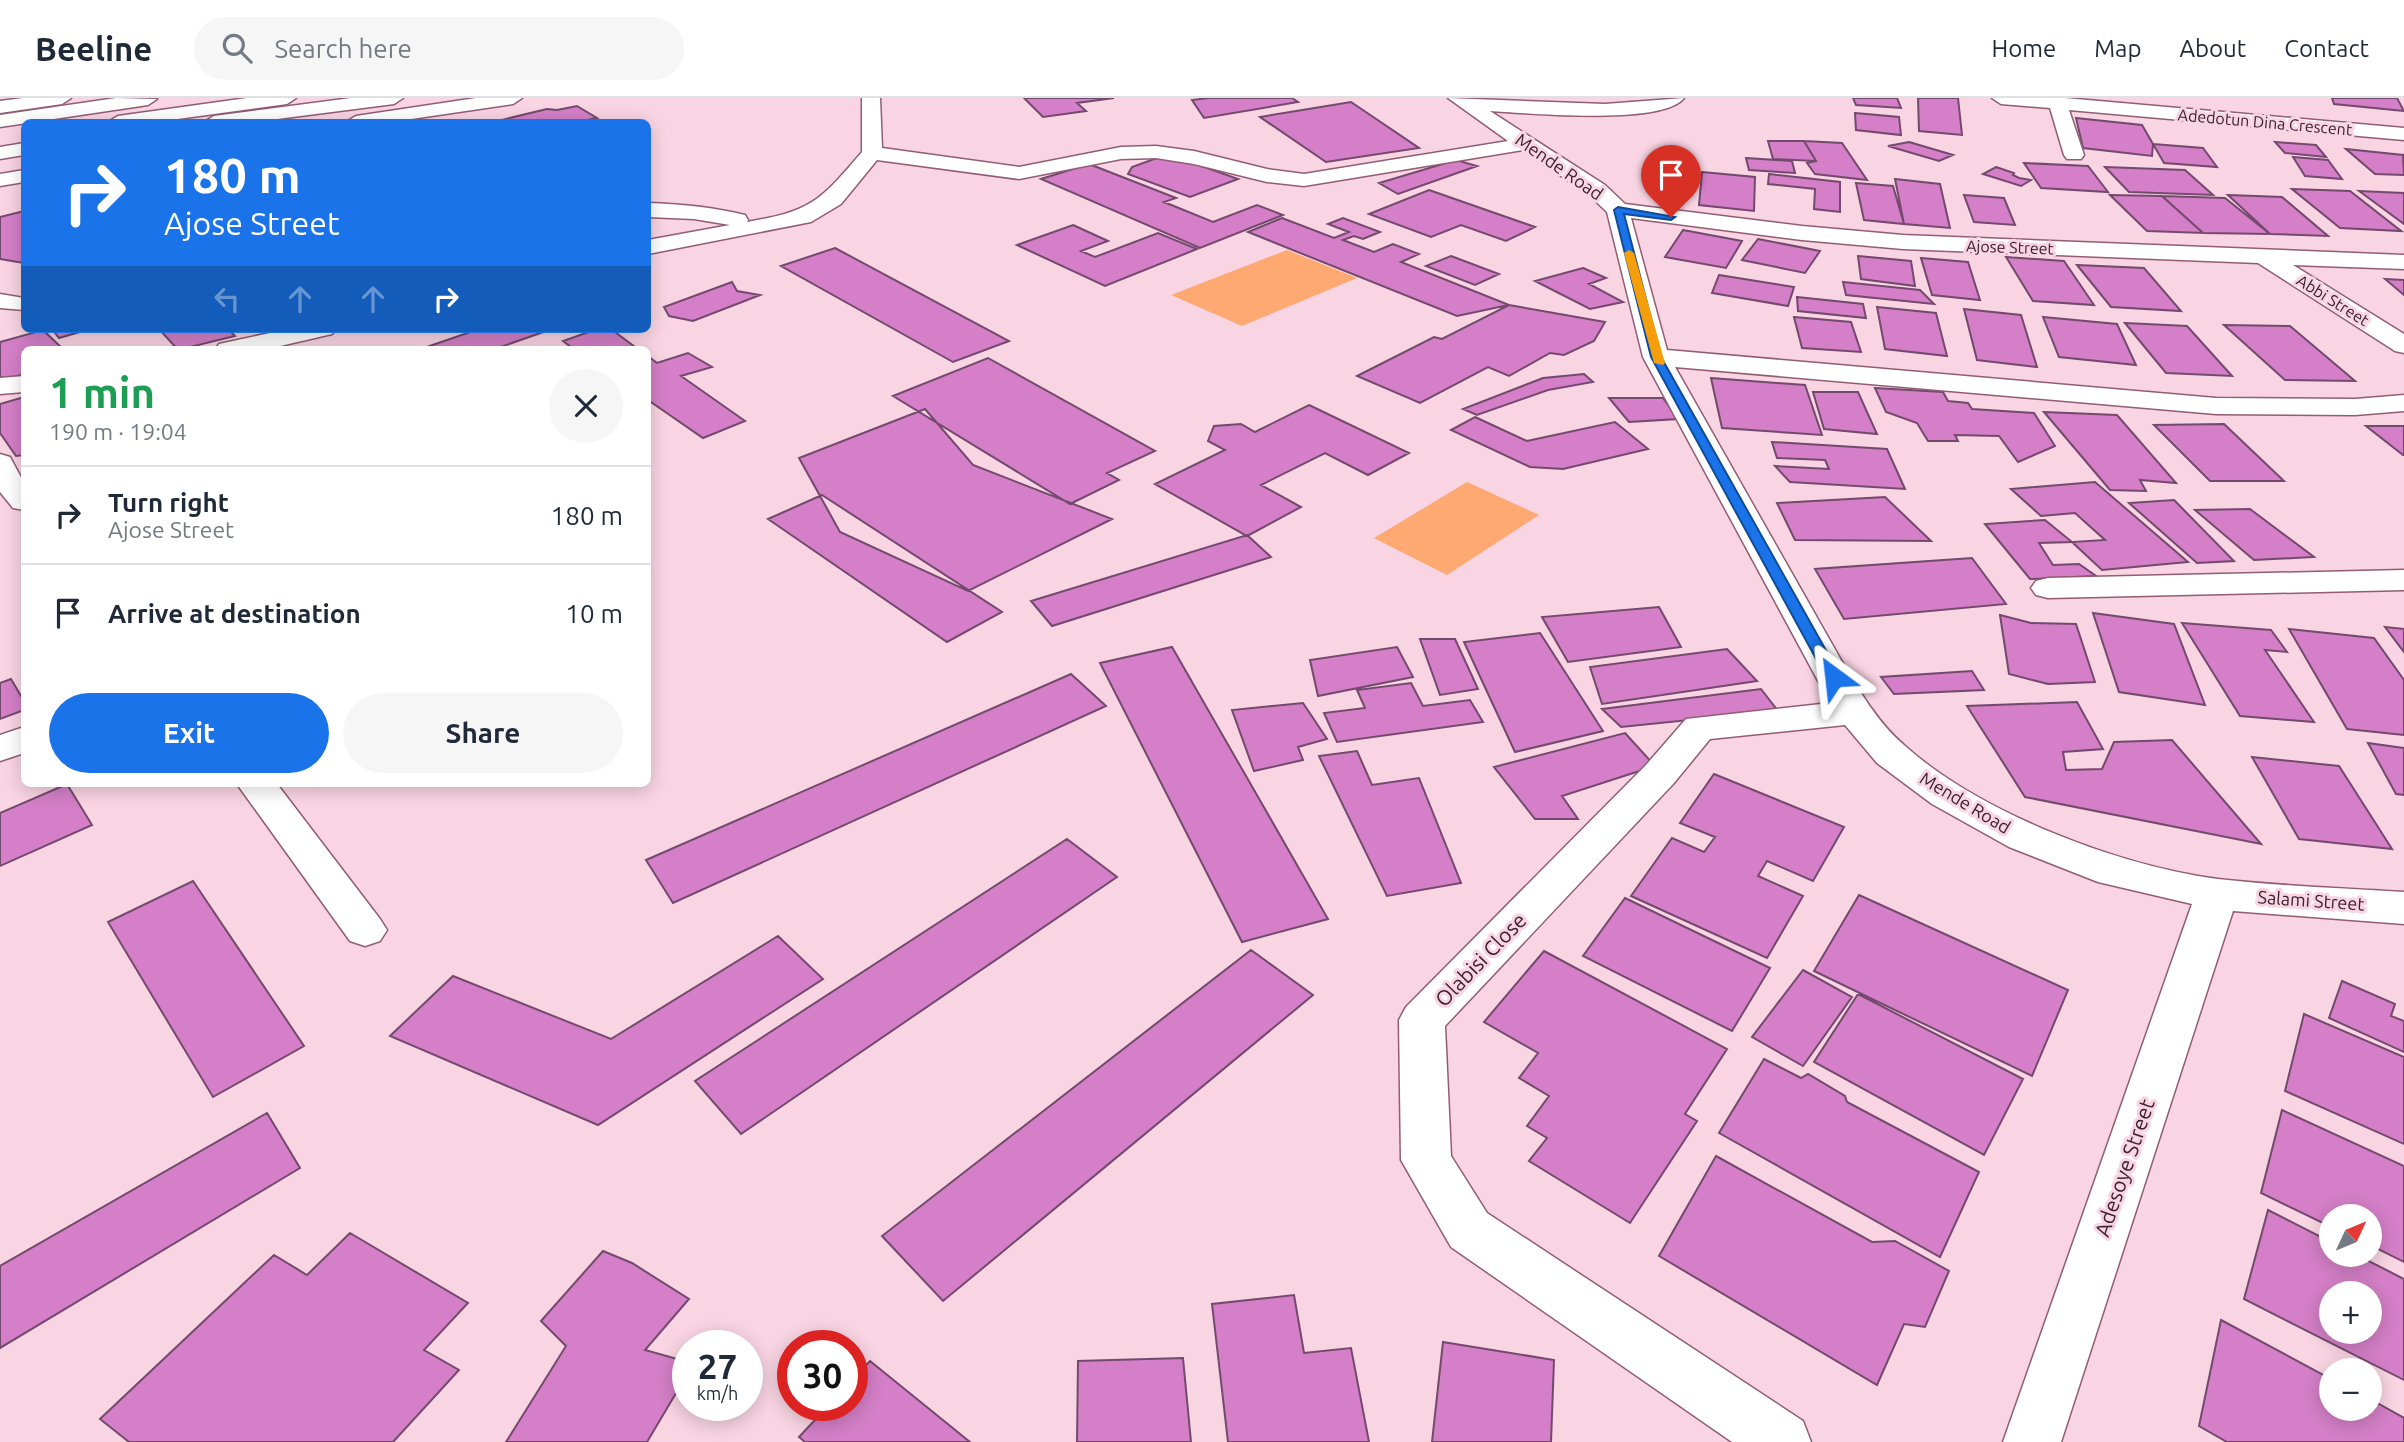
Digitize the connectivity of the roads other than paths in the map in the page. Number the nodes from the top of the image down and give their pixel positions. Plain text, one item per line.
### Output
1 (154, 98) edge
2 (287, 98) edge
3 (394, 98) edge
4 (513, 98) edge
5 (872, 98) edge
6 (1675, 98) edge
7 (2001, 98) edge
8 (50, 99) edge
9 (1462, 101) edge
10 (2245, 102) dead end
11 (2058, 104) junction
12 (0, 107) edge
13 (139, 119) edge
14 (236, 119) edge
15 (376, 119) edge
16 (0, 121) edge
17 (2334, 128) junction
18 (2404, 134) edge
19 (21, 138) edge
20 (0, 141) edge
21 (1525, 144) junction
22 (21, 150) edge
23 (0, 153) edge
24 (872, 153) junction
25 (2074, 155) dead end
26 (21, 176) edge
27 (0, 180) edge
28 (651, 209) edge
29 (1618, 210) junction
30 (770, 225) junction
31 (651, 246) edge
32 (2262, 256) junction
33 (2404, 262) edge
34 (305, 333) edge
35 (2404, 345) edge
36 (246, 346) edge
37 (1656, 357) junction
38 (21, 384) edge
39 (0, 386) edge
40 (2404, 403) edge
41 (0, 463) edge
42 (21, 498) edge
43 (2404, 580) edge
44 (2048, 588) dead end
45 (1854, 712) junction
46 (21, 740) edge
47 (0, 749) edge
48 (258, 787) edge
49 (2217, 894) junction
50 (2404, 908) edge
51 (365, 930) dead end
52 (1782, 1442) edge
53 (2032, 1442) edge

1 - 16 main road
2 - 13 main road
3 - 14 main road
4 - 15 main road
5 - 24 main road
6 - 9 main road
7 - 11 main road, Adedotun Dina Crescent
8 - 12 main road
9 - 21 main road, Mende Road
10 - 17 main road
11 - 17 main road, Adedotun Dina Crescent
11 - 25 main road
17 - 18 main road, Adedotun Dina Crescent
19 - 20 main road
21 - 24 main road
21 - 29 main road, Mende Road
22 - 23 main road
24 - 30 main road
26 - 27 main road
28 - 30 main road
29 - 32 main road, Ajose Street
29 - 37 main road, Mende Road
30 - 31 main road
32 - 33 main road, Ajose Street
32 - 35 main road, Abbi Street
34 - 36 main road
37 - 40 main road
37 - 45 main road, Mende Road
38 - 39 main road
41 - 42 main road
43 - 44 main road
45 - 49 main road, Mende Road
45 - 52 main road, Olabisi Close
46 - 47 main road
48 - 51 main road
49 - 50 main road, Salami Street
49 - 53 main road, Adesoye Street

